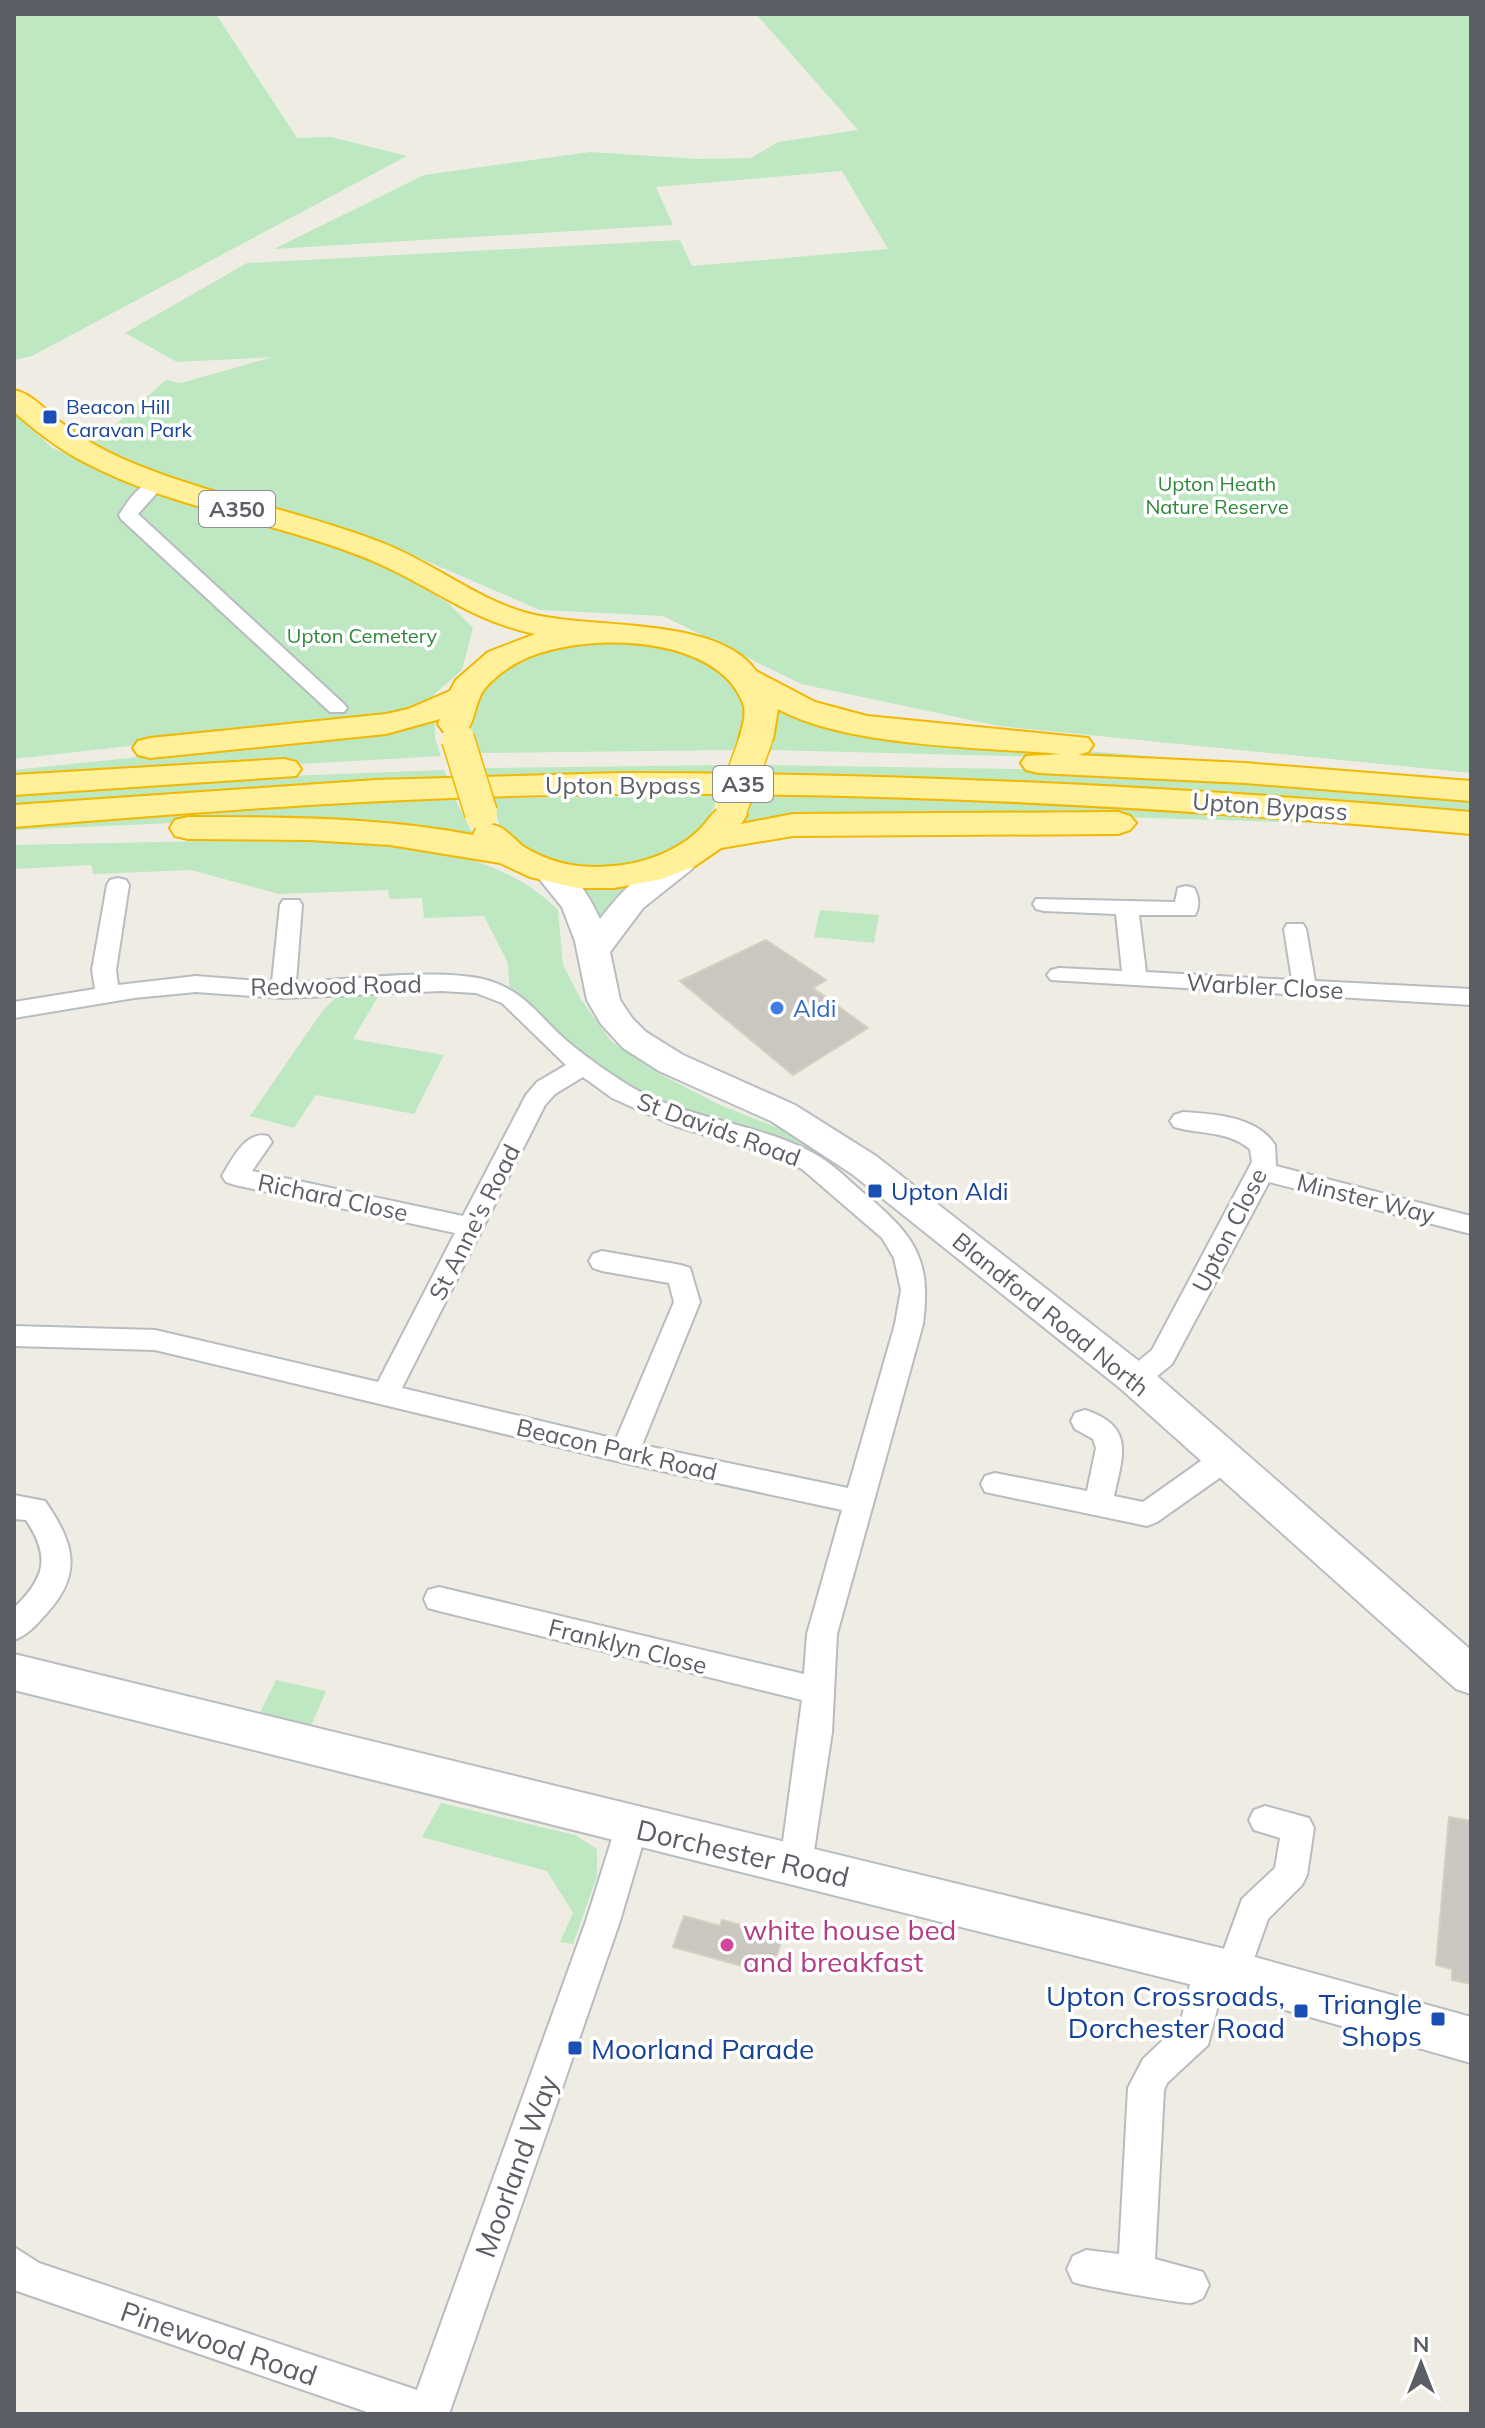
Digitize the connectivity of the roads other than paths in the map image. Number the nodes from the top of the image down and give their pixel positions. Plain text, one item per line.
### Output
1 (14, 398) edge
2 (155, 485) junction
3 (470, 601) junction
4 (594, 633) junction
5 (482, 669) junction
6 (748, 679) junction
7 (461, 698) junction
8 (337, 708) dead end
9 (14, 763) edge
10 (1471, 780) edge
11 (14, 785) edge
12 (1471, 791) edge
13 (14, 816) edge
14 (1471, 823) edge
15 (14, 834) edge
16 (1471, 834) edge
17 (713, 839) junction
18 (509, 854) junction
19 (681, 862) junction
20 (547, 870) junction
21 (118, 885) dead end
22 (1186, 893) dead end
23 (1043, 903) dead end
24 (291, 905) dead end
25 (1127, 907) junction
26 (1295, 929) dead end
27 (594, 952) junction
28 (1059, 975) dead end
29 (1135, 978) junction
30 (1305, 989) junction
31 (283, 990) junction
32 (108, 995) junction
33 (1471, 997) edge
34 (14, 1010) edge
35 (582, 1067) junction
36 (1183, 1121) dead end
37 (259, 1142) dead end
38 (1261, 1171) junction
39 (1471, 1225) edge
40 (471, 1227) junction
41 (602, 1261) dead end
42 (14, 1336) edge
43 (1135, 1379) junction
44 (385, 1395) junction
45 (1085, 1421) dead end
46 (625, 1452) junction
47 (1225, 1459) junction
48 (995, 1484) dead end
49 (859, 1502) junction
50 (1098, 1505) junction
51 (14, 1507) edge
52 (439, 1599) dead end
53 (14, 1627) edge
54 (1465, 1660) edge
55 (14, 1672) edge
56 (816, 1690) junction
57 (1265, 1820) dead end
58 (632, 1826) junction
59 (796, 1864) junction
60 (1221, 1970) junction
61 (1471, 2040) edge
62 (14, 2266) edge
63 (1086, 2269) dead end
64 (1136, 2274) junction
65 (1190, 2285) dead end
66 (429, 2414) edge

1 - 2 highway, A350
2 - 3 highway, A350
2 - 8 street
3 - 4 highway, A350
3 - 5 highway
4 - 5 highway
4 - 6 highway
5 - 7 highway
6 - 10 highway
6 - 17 highway, bridge
7 - 9 highway
7 - 18 highway, bridge
11 - 12 highway, Upton Bypass / A35
13 - 14 highway, Upton Bypass / A35
15 - 18 highway
16 - 17 highway, A35
17 - 19 highway
18 - 20 highway
19 - 20 highway
19 - 27 main road
20 - 27 main road, Blandford Road North
21 - 32 street
22 - 25 street
23 - 25 street
24 - 31 street
25 - 29 street
26 - 30 street
27 - 43 main road, Blandford Road North
28 - 29 street, Warbler Close
29 - 30 street, Warbler Close
30 - 33 street, Warbler Close
31 - 32 street, Redwood Road
31 - 35 street, Redwood Road
32 - 34 street, Redwood Road
35 - 40 street, St Anne's Road
35 - 49 street, St Davids Road
36 - 38 street, Upton Close
37 - 40 street, Richard Close
38 - 39 street, Minster Way
38 - 43 street, Upton Close
40 - 44 street, St Anne's Road
41 - 46 street
42 - 44 street, Beacon Park Road
43 - 47 main road, Blandford Road North
44 - 46 street, Beacon Park Road
45 - 50 street
46 - 49 street, Beacon Park Road
47 - 50 street
47 - 54 main road, Blandford Road North
48 - 50 street
49 - 56 street
51 - 53 street
52 - 56 street, Franklyn Close
55 - 58 main road, Dorchester Road
56 - 59 street
57 - 60 street
58 - 59 main road, Dorchester Road
58 - 66 street, Moorland Way
59 - 60 main road, Dorchester Road
60 - 61 main road, Dorchester Road
60 - 64 street
62 - 66 street, Pinewood Road
63 - 64 street
64 - 65 street

